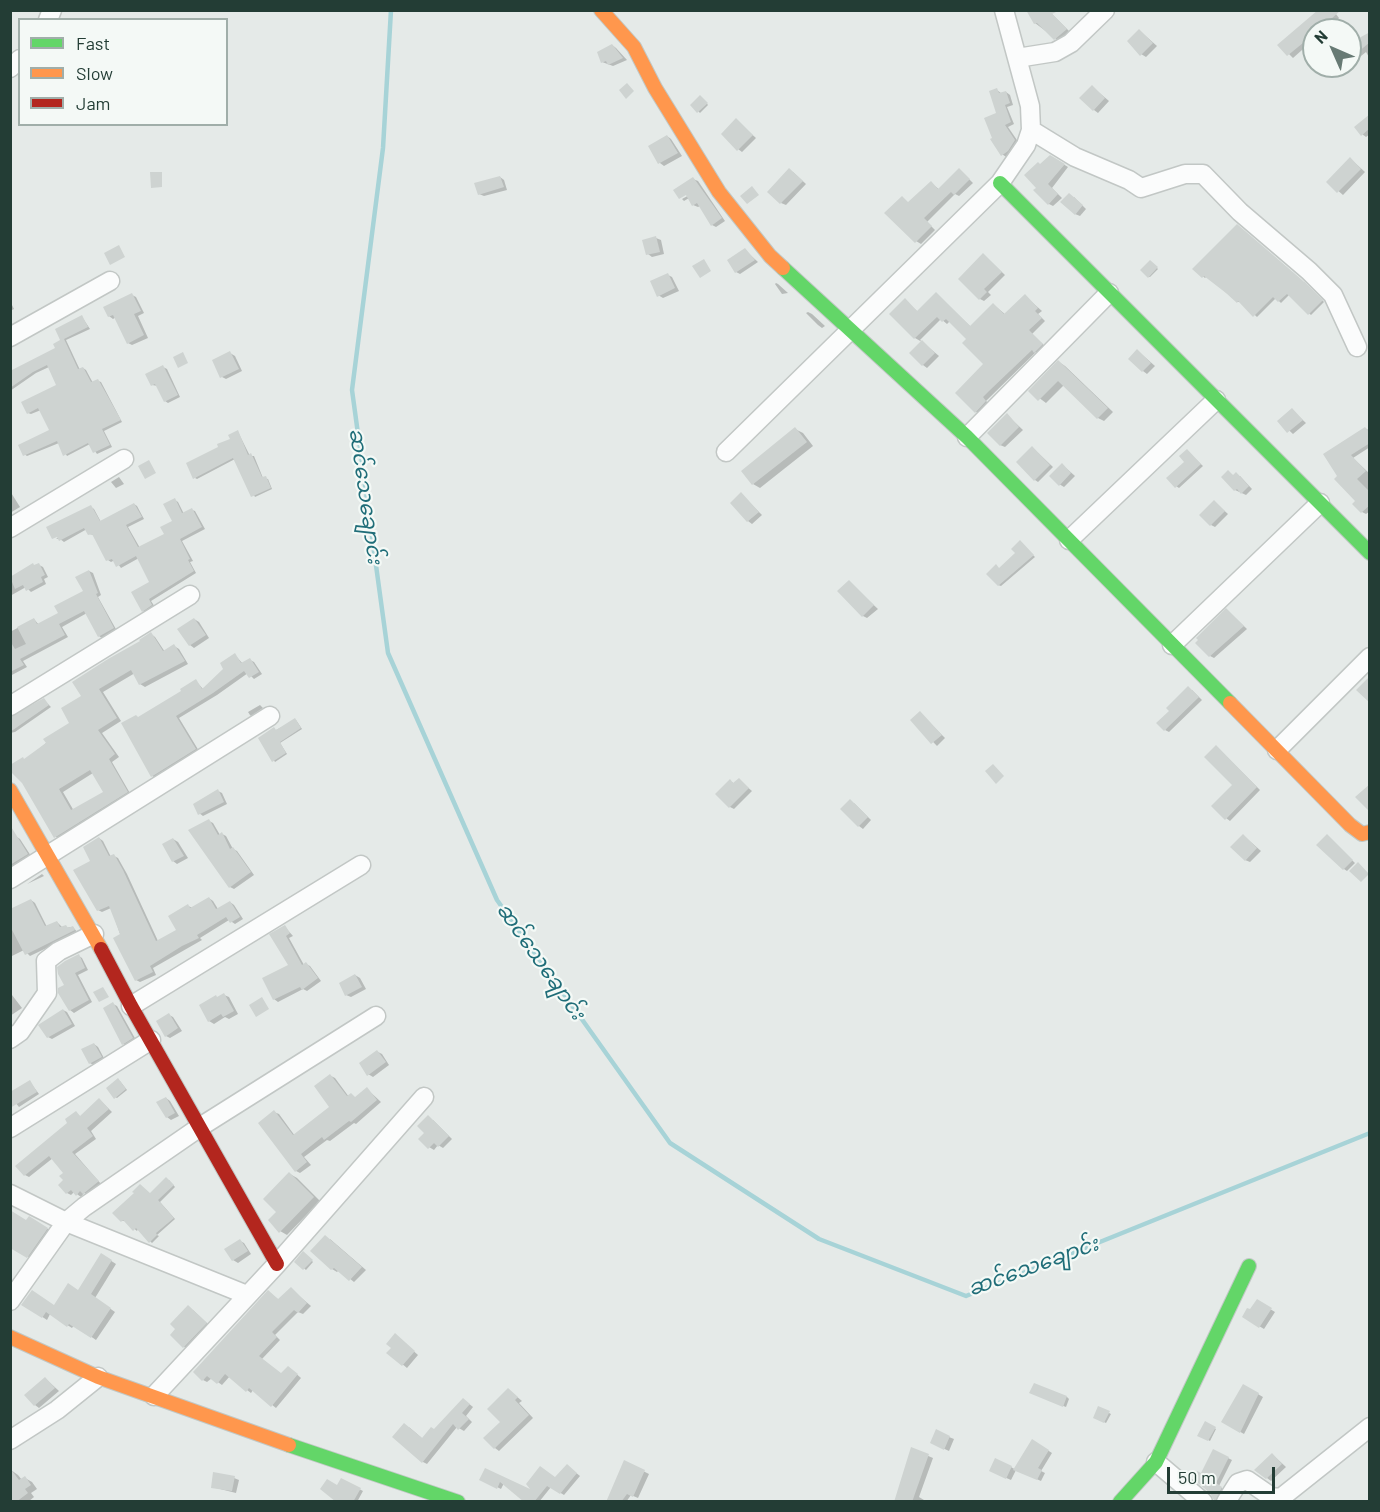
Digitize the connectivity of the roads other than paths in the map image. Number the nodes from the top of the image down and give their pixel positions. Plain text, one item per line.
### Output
1 (601, 10) edge
2 (1004, 10) edge
3 (1105, 10) edge
4 (1017, 58) junction
5 (1031, 130) junction
6 (1000, 183) junction
7 (110, 281) dead end
8 (1109, 292) junction
9 (849, 330) junction
10 (10, 337) edge
11 (1357, 347) dead end
12 (1216, 400) junction
13 (967, 437) junction
14 (726, 452) dead end
15 (124, 459) dead end
16 (1320, 503) junction
17 (10, 528) edge
18 (1069, 540) junction
19 (1370, 553) edge
20 (190, 595) dead end
21 (1172, 645) junction
22 (1370, 657) edge
23 (10, 706) edge
24 (270, 716) dead end
25 (1277, 750) junction
26 (10, 790) edge
27 (1370, 832) edge
28 (49, 856) junction
29 (361, 865) dead end
30 (10, 879) edge
31 (94, 934) junction
32 (131, 1006) junction
33 (376, 1016) dead end
34 (10, 1039) edge
35 (151, 1040) junction
36 (424, 1097) dead end
37 (200, 1127) junction
38 (10, 1128) edge
39 (10, 1194) edge
40 (66, 1222) junction
41 (277, 1264) junction
42 (1249, 1266) dead end
43 (247, 1295) junction
44 (10, 1301) edge
45 (10, 1337) edge
46 (98, 1377) junction
47 (154, 1396) junction
48 (1370, 1427) edge
49 (10, 1440) edge
50 (1156, 1462) junction
51 (458, 1502) edge
52 (1120, 1502) edge
53 (1203, 1502) edge
54 (1226, 1502) edge

1 - 9 street
2 - 4 street
3 - 4 street
4 - 5 street
5 - 6 street
5 - 11 street
6 - 8 street
6 - 9 street
7 - 10 street
8 - 12 street
8 - 13 street
9 - 13 street
9 - 14 street
12 - 16 street
12 - 18 street
13 - 18 street
15 - 17 street
16 - 19 street
16 - 21 street
18 - 21 street
20 - 23 street
21 - 25 street
22 - 25 street
24 - 28 street
25 - 27 street
26 - 28 street
28 - 30 street
28 - 31 street
29 - 32 street
31 - 32 street
31 - 34 street
32 - 35 street
33 - 37 street
35 - 37 street
35 - 38 street
36 - 41 street
37 - 40 street
37 - 41 street
39 - 40 street
40 - 43 street
40 - 44 street
41 - 43 street
42 - 50 street
43 - 47 street
45 - 46 street
46 - 47 street
46 - 49 street
47 - 51 street
48 - 54 street
50 - 52 street
50 - 53 street

